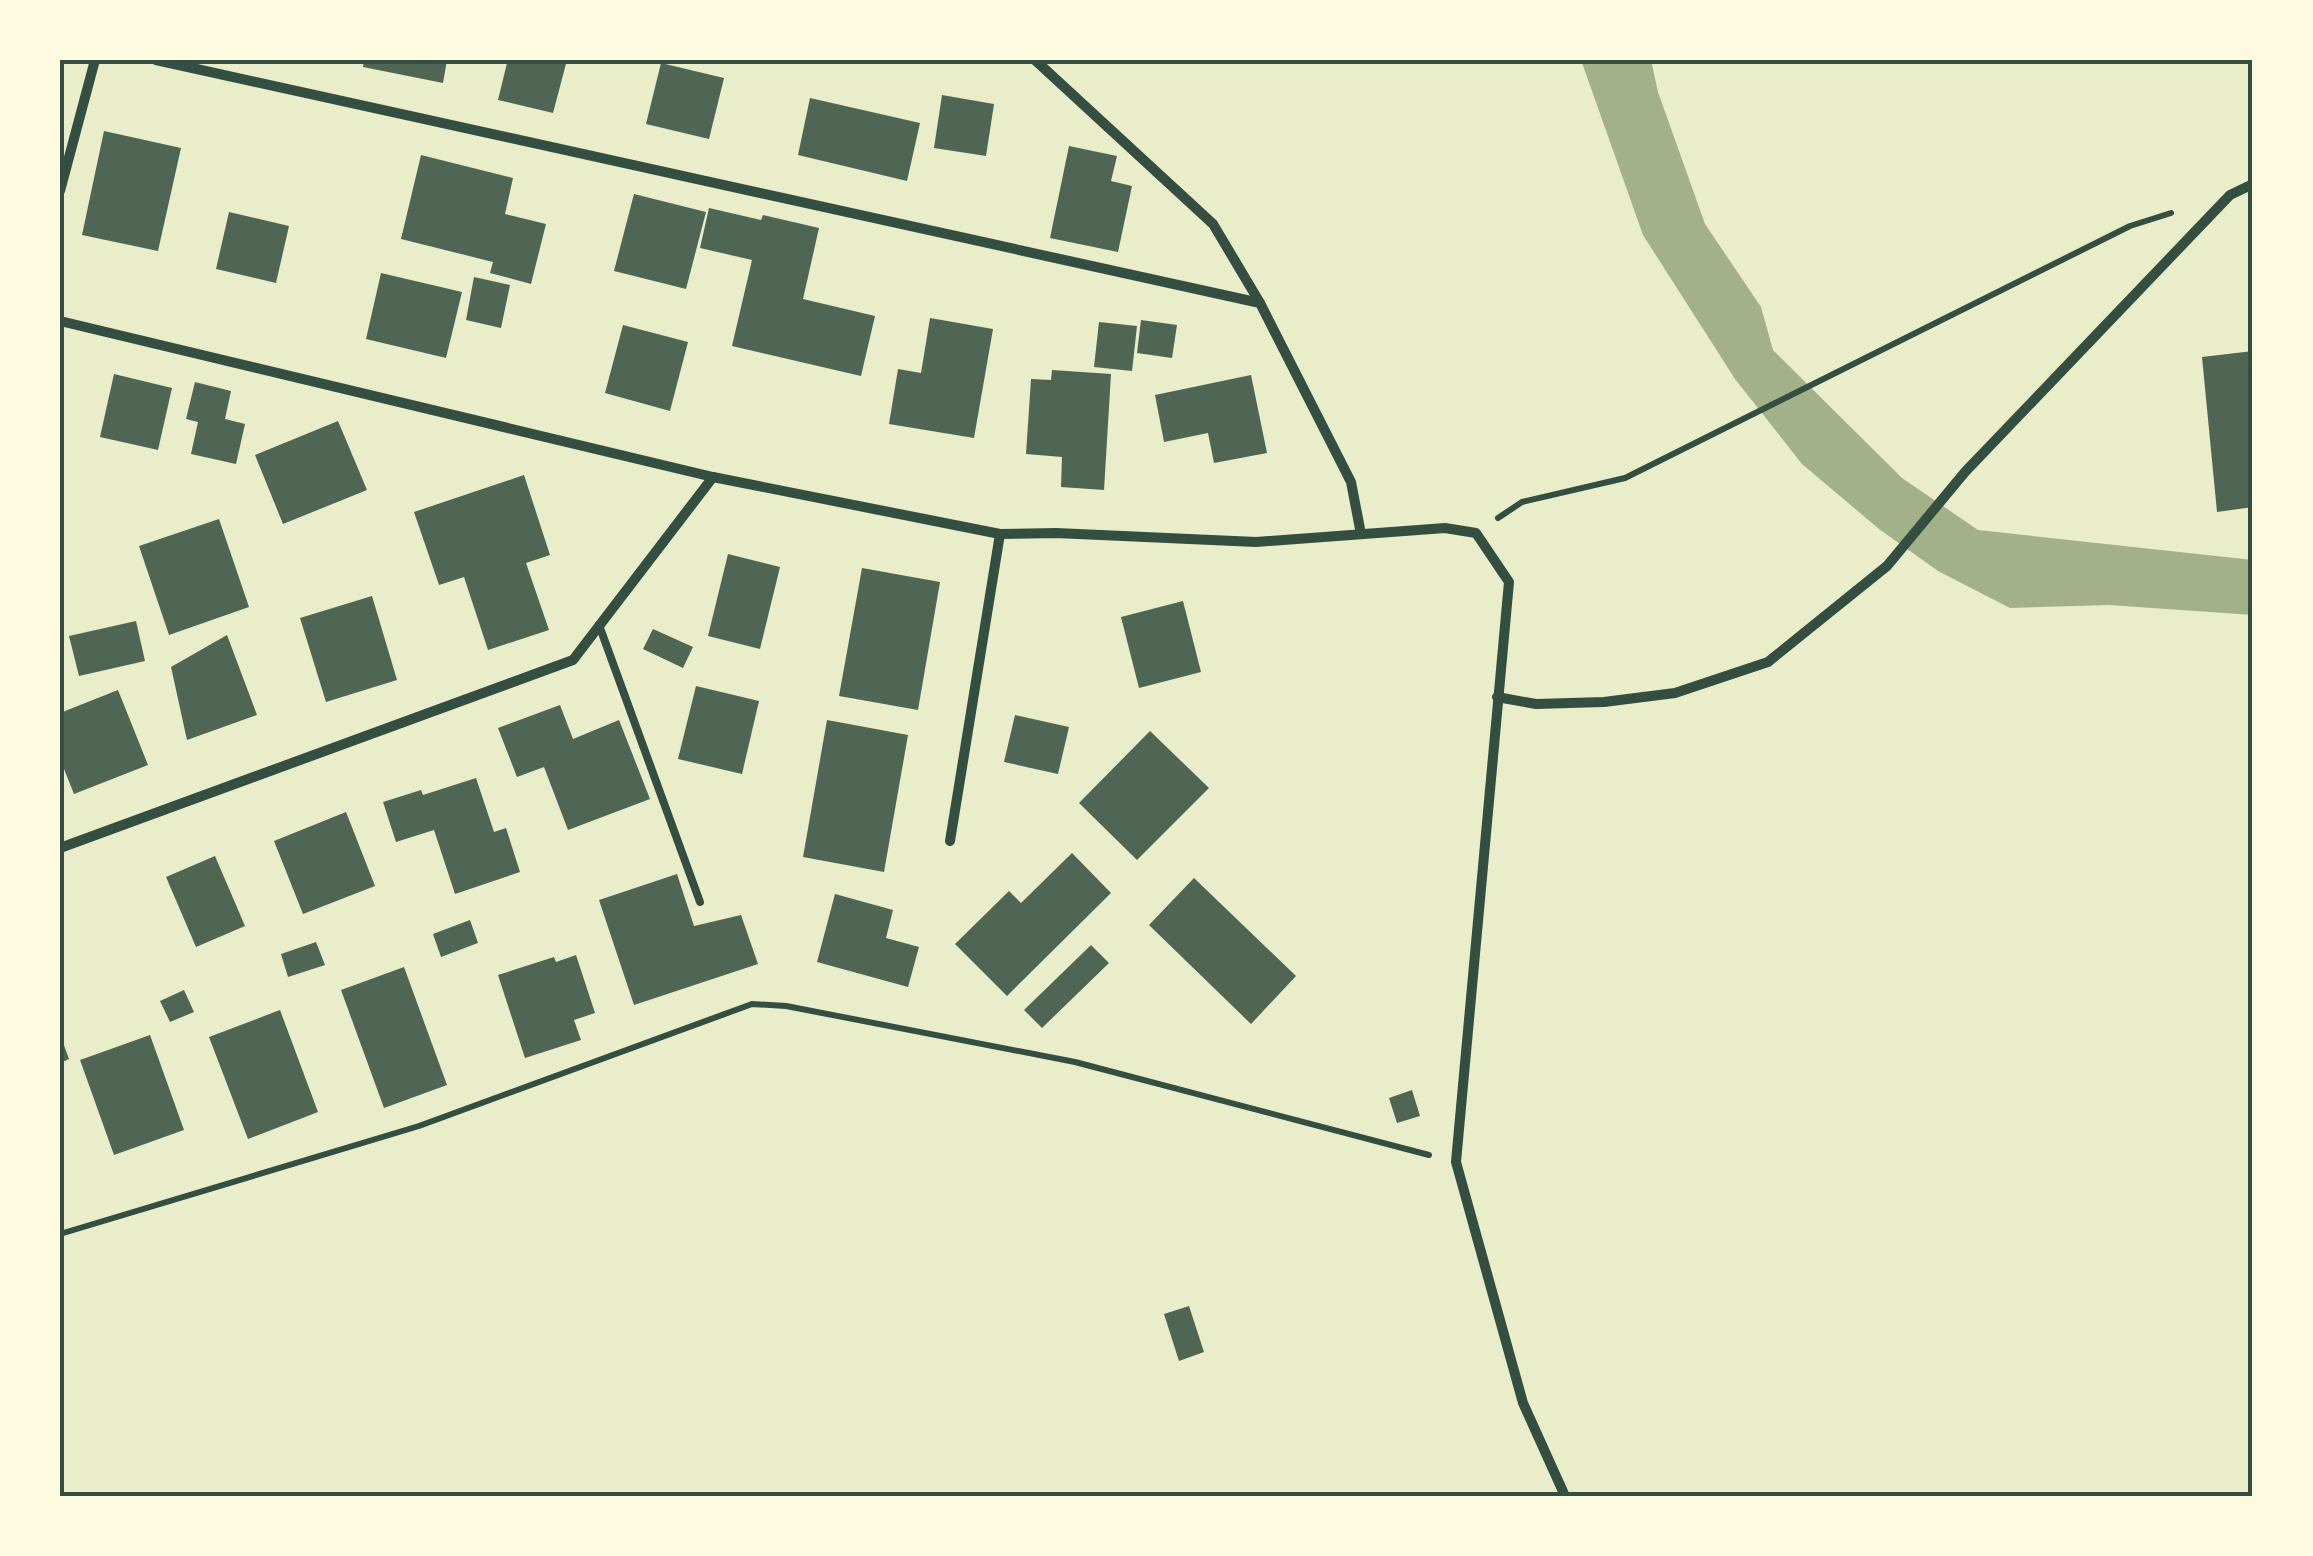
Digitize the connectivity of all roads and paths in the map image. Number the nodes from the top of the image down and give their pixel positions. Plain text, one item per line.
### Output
1 (96, 60) edge
2 (156, 60) edge
3 (1035, 60) edge
4 (2253, 184) edge
5 (60, 191) edge
6 (2180, 210) dead end
7 (1260, 303) junction
8 (60, 322) edge
9 (713, 477) junction
10 (1476, 533) junction
11 (1000, 534) junction
12 (1361, 534) junction
13 (599, 626) junction
14 (1497, 698) junction
15 (950, 841) dead end
16 (60, 848) edge
17 (700, 902) dead end
18 (1456, 1162) junction
19 (60, 1234) edge
20 (1565, 1496) edge

1 - 5 street
2 - 7 street
3 - 7 street
4 - 14 street
6 - 10 path
7 - 12 street
8 - 9 street
9 - 11 street
9 - 13 street
10 - 12 street
10 - 14 street
11 - 12 street
11 - 15 street
13 - 16 street
13 - 17 lane
14 - 18 street
18 - 19 path
18 - 20 street

